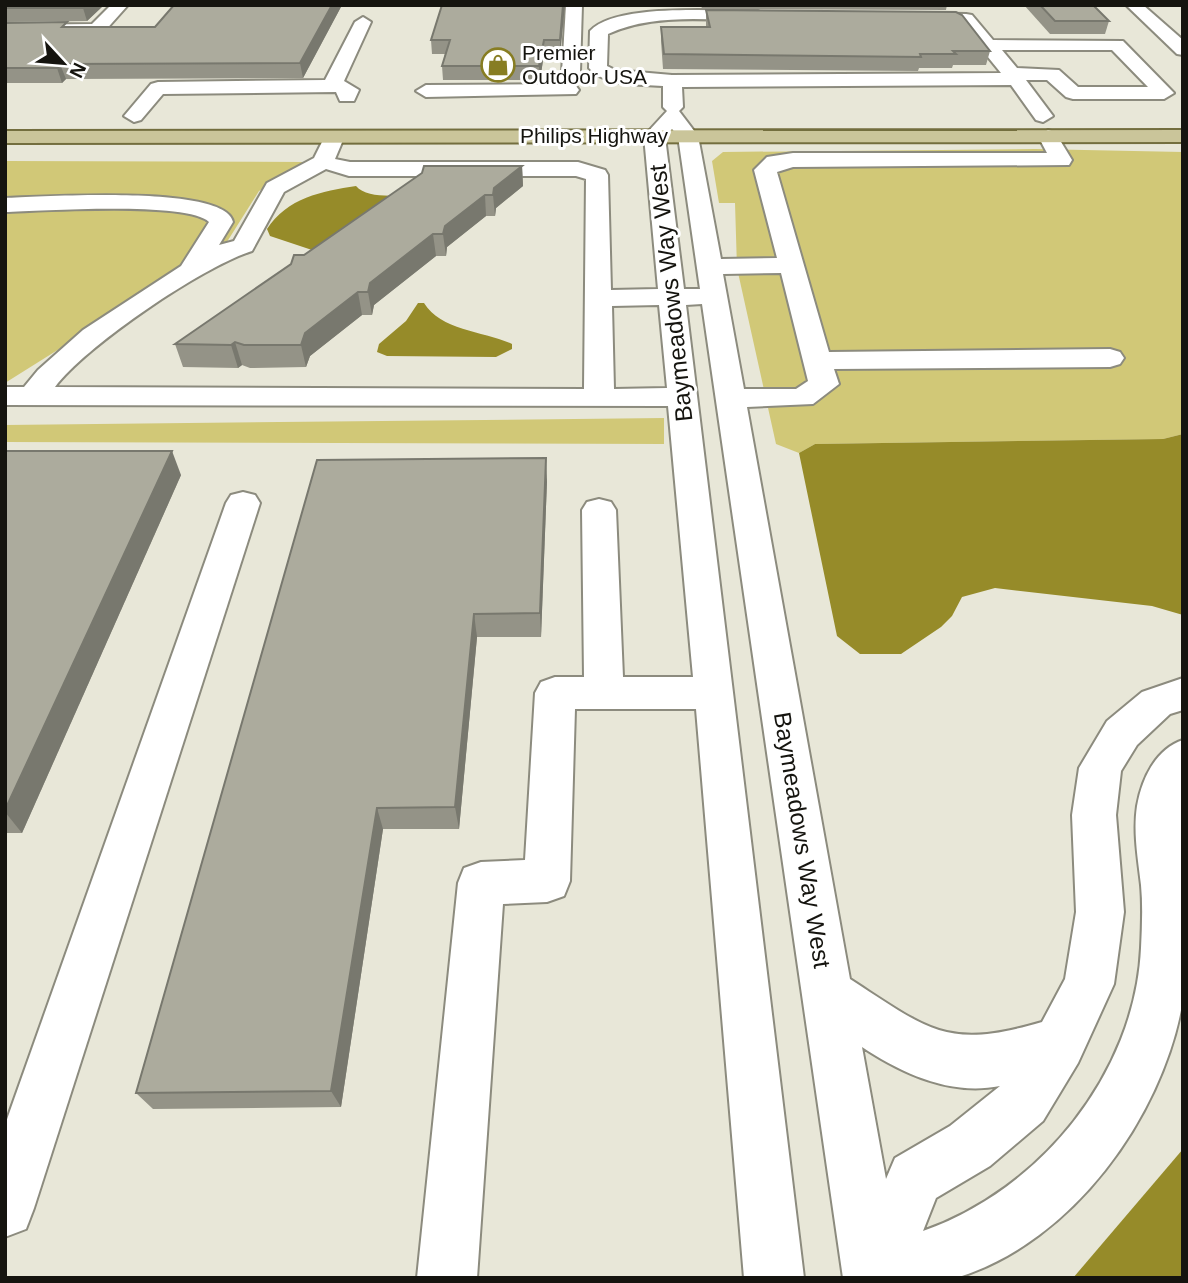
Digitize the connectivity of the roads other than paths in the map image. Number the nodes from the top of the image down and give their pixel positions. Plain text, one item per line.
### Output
1 (120, 5) edge
2 (574, 5) edge
3 (1133, 6) edge
4 (970, 13) edge
5 (779, 17) edge
6 (900, 18) edge
7 (363, 22) dead end
8 (5, 30) edge
9 (988, 45) junction
10 (1031, 45) junction
11 (1074, 45) junction
12 (1183, 50) edge
13 (1052, 74) junction
14 (1015, 77) junction
15 (340, 86) junction
16 (1118, 93) junction
17 (109, 116) dead end
18 (134, 116) junction
19 (162, 116) dead end
20 (417, 116) dead end
21 (769, 116) dead end
22 (1183, 116) edge
23 (672, 117) junction
24 (343, 123) junction
25 (1045, 126) junction
26 (5, 136) edge
27 (1183, 136) edge
28 (323, 162) junction
29 (267, 201) junction
30 (5, 205) edge
31 (182, 205) junction
32 (793, 265) junction
33 (191, 272) junction
34 (712, 282) junction
35 (673, 297) junction
36 (599, 298) junction
37 (1110, 358) dead end
38 (818, 361) junction
39 (19, 397) edge
40 (682, 397) junction
41 (599, 398) junction
42 (731, 398) junction
43 (243, 503) dead end
44 (599, 510) dead end
45 (604, 693) junction
46 (715, 693) junction
47 (1183, 694) edge
48 (1183, 757) edge
49 (827, 995) junction
50 (1059, 1044) junction
51 (5, 1208) edge
52 (447, 1278) edge
53 (774, 1278) edge
54 (874, 1278) edge

1 - 8 street
2 - 20 street
3 - 12 street
4 - 6 street
4 - 9 street
5 - 23 street
7 - 15 street
9 - 10 street
9 - 14 street
10 - 11 street
10 - 13 street
11 - 16 street
11 - 16 street
13 - 14 street
13 - 16 street
14 - 23 street
14 - 25 street
15 - 18 street
15 - 24 street
17 - 18 main road
18 - 19 main road
21 - 25 main road, Philips Highway
22 - 25 main road, Philips Highway
23 - 24 main road, Philips Highway
23 - 25 main road, Philips Highway
23 - 34 street, Baymeadows Way West
23 - 35 street, Baymeadows Way West
24 - 26 main road, Philips Highway
24 - 28 street
25 - 27 main road, Philips Highway
25 - 32 street
28 - 29 street
28 - 36 street
29 - 31 street
29 - 33 street
30 - 31 street
31 - 33 street
32 - 34 street
32 - 38 street
33 - 39 street
34 - 35 street
34 - 42 street, Baymeadows Way West
35 - 36 street
35 - 40 street, Baymeadows Way West
36 - 41 street
37 - 38 street
38 - 42 street
39 - 41 street
40 - 41 street
40 - 46 street, Baymeadows Way West
42 - 49 street, Baymeadows Way West
43 - 51 street
44 - 45 street
45 - 46 street
45 - 52 street
46 - 53 street, Baymeadows Way West
47 - 50 street
48 - 54 street
49 - 50 street
49 - 54 street, Baymeadows Way West
50 - 54 street

